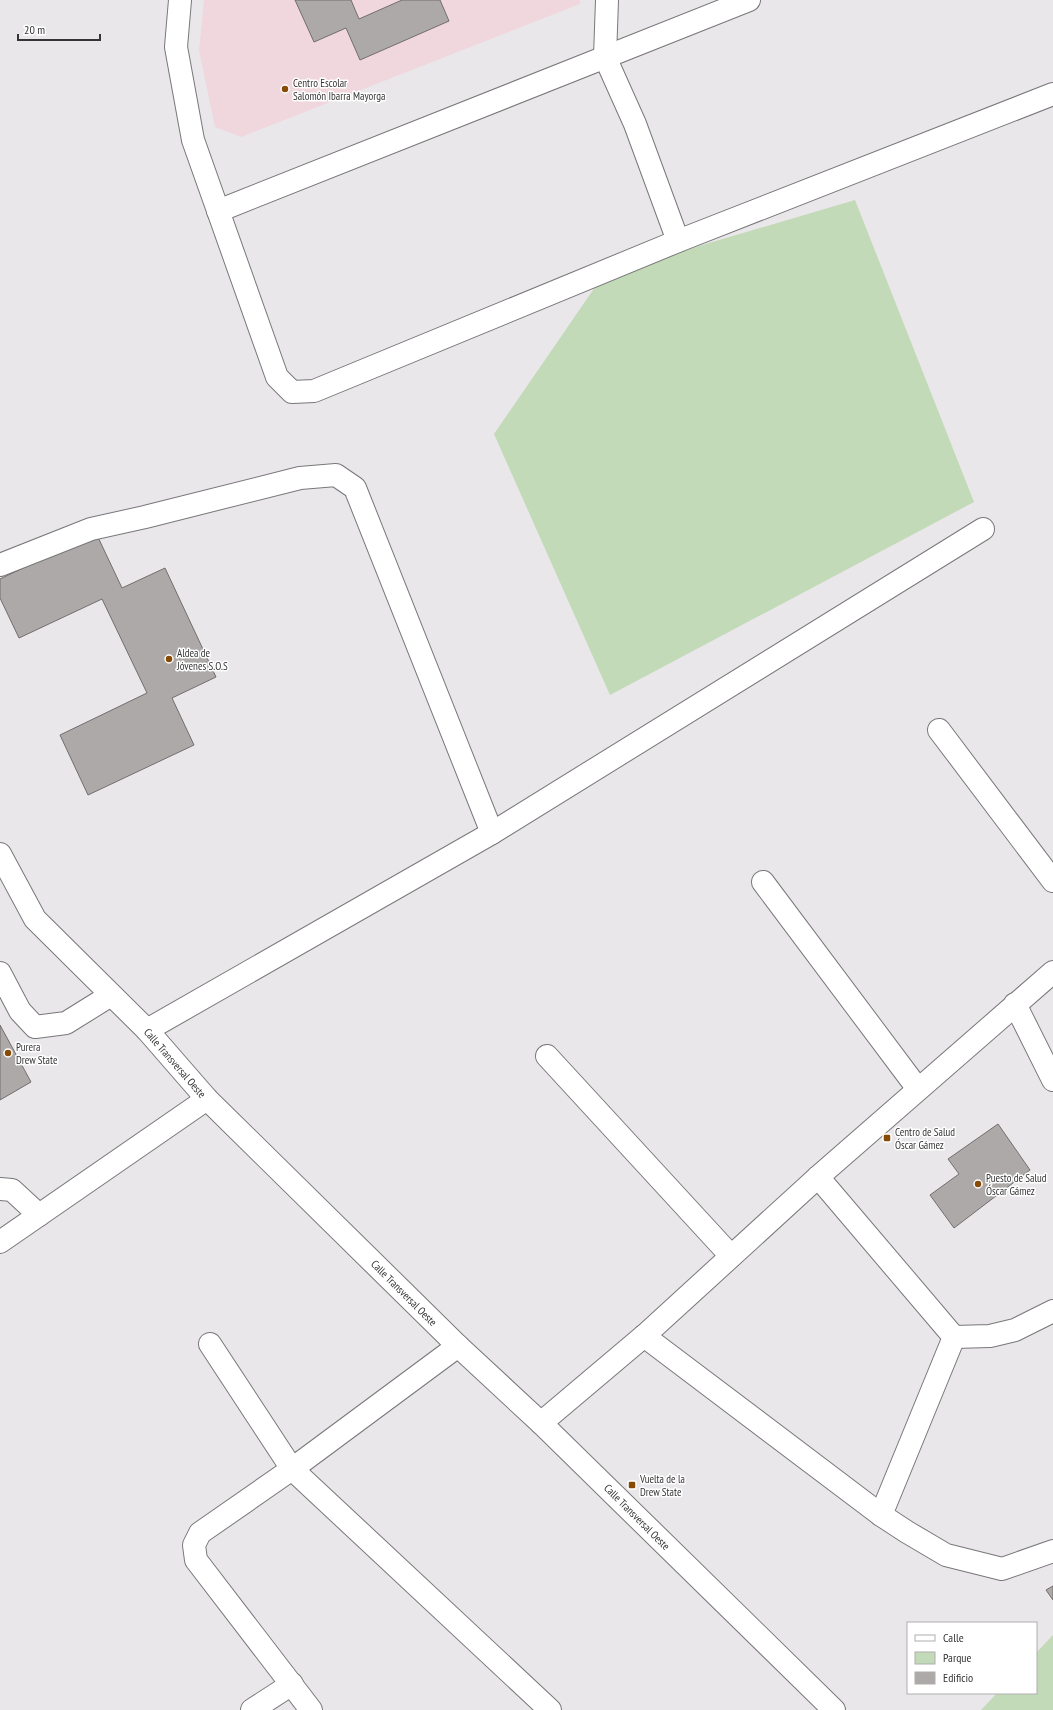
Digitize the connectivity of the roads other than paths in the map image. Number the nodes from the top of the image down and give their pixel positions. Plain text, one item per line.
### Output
1 (180, 0) edge
2 (607, 0) edge
3 (749, 0) edge
4 (605, 57) junction
5 (1053, 94) edge
6 (218, 211) junction
7 (678, 241) junction
8 (983, 529) dead end
9 (0, 565) edge
10 (939, 730) dead end
11 (492, 833) junction
12 (0, 854) edge
13 (1053, 881) edge
14 (763, 882) dead end
15 (1053, 972) edge
16 (0, 973) edge
17 (111, 995) junction
18 (1015, 1004) junction
19 (147, 1030) junction
20 (547, 1056) dead end
21 (1053, 1080) edge
22 (918, 1089) junction
23 (207, 1099) junction
24 (818, 1177) junction
25 (0, 1189) edge
26 (39, 1215) junction
27 (0, 1242) edge
28 (731, 1256) junction
29 (1053, 1311) edge
30 (644, 1336) junction
31 (954, 1337) junction
32 (210, 1344) dead end
33 (458, 1346) junction
34 (541, 1423) junction
35 (292, 1469) junction
36 (881, 1515) junction
37 (1053, 1551) edge
38 (292, 1684) junction
39 (252, 1710) edge
40 (311, 1710) edge
41 (550, 1710) edge
42 (834, 1710) edge

1 - 6 street
2 - 4 street
3 - 4 street
4 - 6 street
4 - 7 street
5 - 7 street
6 - 7 street
8 - 11 street
9 - 11 street
10 - 13 street
11 - 19 street
12 - 17 street, Calle Transversal Oeste
14 - 22 street
15 - 18 street
16 - 17 street
17 - 19 street, Calle Transversal Oeste
18 - 21 street
18 - 22 street
19 - 23 street, Calle Transversal Oeste
20 - 28 street
22 - 24 street
23 - 26 street
23 - 33 street, Calle Transversal Oeste
24 - 28 street
24 - 31 street
25 - 26 street
26 - 27 street
28 - 30 street
29 - 31 street
30 - 34 street
30 - 36 street
31 - 36 street
32 - 35 street
33 - 34 street, Calle Transversal Oeste
33 - 35 street
34 - 42 street, Calle Transversal Oeste
35 - 38 street
35 - 41 street
36 - 37 street
38 - 39 street
38 - 40 street

